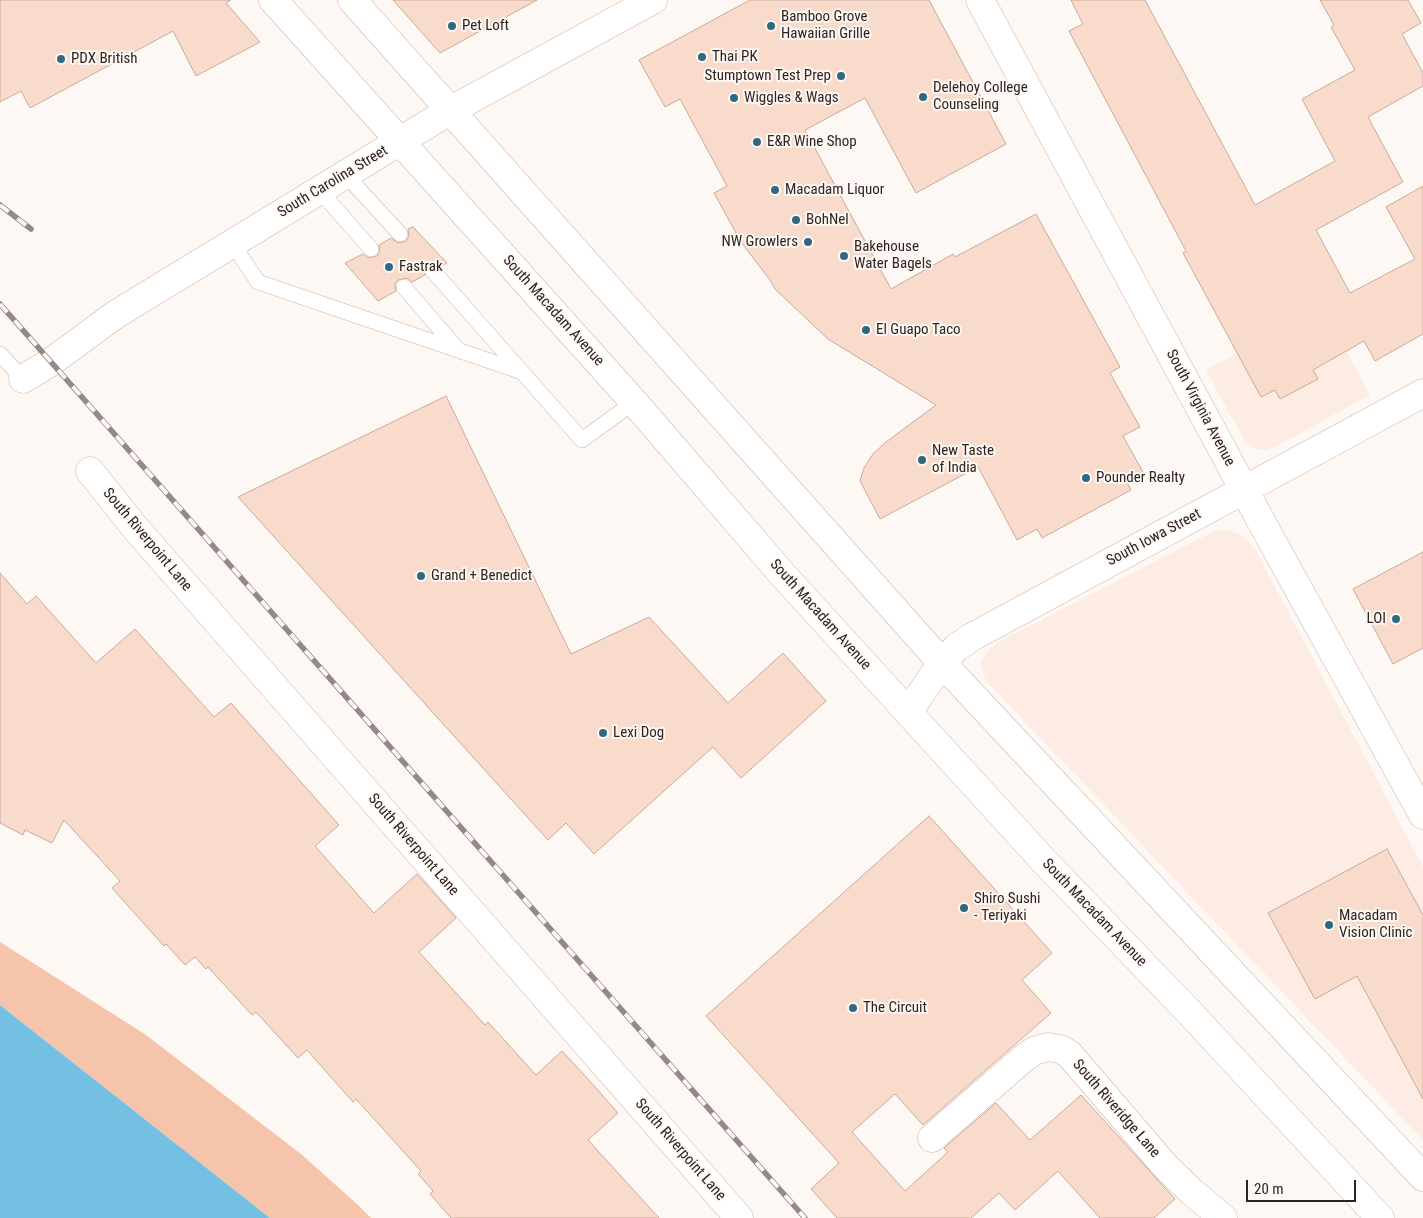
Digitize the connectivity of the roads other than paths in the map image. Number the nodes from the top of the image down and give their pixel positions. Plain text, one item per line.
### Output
1 (273, 0) edge
2 (352, 0) edge
3 (653, 0) edge
4 (980, 0) edge
5 (451, 110) junction
6 (400, 141) junction
7 (346, 174) junction
8 (319, 190) junction
9 (400, 234) dead end
10 (232, 243) junction
11 (371, 249) dead end
12 (433, 271) dead end
13 (404, 287) dead end
14 (459, 351) junction
15 (0, 354) edge
16 (522, 372) junction
17 (22, 378) joint
18 (1423, 393) edge
19 (634, 402) junction
20 (90, 471) dead end
21 (1244, 489) junction
22 (942, 663) junction
23 (908, 712) junction
24 (1423, 815) edge
25 (932, 1138) dead end
26 (1423, 1177) edge
27 (739, 1218) edge
28 (1223, 1218) edge
29 (1380, 1218) edge

1 - 6 street, South Macadam Avenue
2 - 5 street
3 - 5 street, South Carolina Street
4 - 21 street, South Virginia Avenue
5 - 6 street, South Carolina Street
5 - 22 street
6 - 7 street, South Carolina Street
6 - 19 street, South Macadam Avenue
7 - 8 street, South Carolina Street
7 - 9 lane
8 - 10 street, South Carolina Street
8 - 11 lane
10 - 14 lane
10 - 17 street, South Carolina Street
12 - 16 lane
13 - 14 lane
14 - 16 lane
15 - 17 lane
16 - 19 lane
18 - 21 street, South Iowa Street
19 - 23 street, South Macadam Avenue
20 - 27 street, South Riverpoint Lane
21 - 22 street, South Iowa Street
21 - 24 street, South Virginia Avenue
22 - 23 street, South Iowa Street
22 - 26 street
23 - 29 street, South Macadam Avenue
25 - 28 street, South Riveridge Lane

